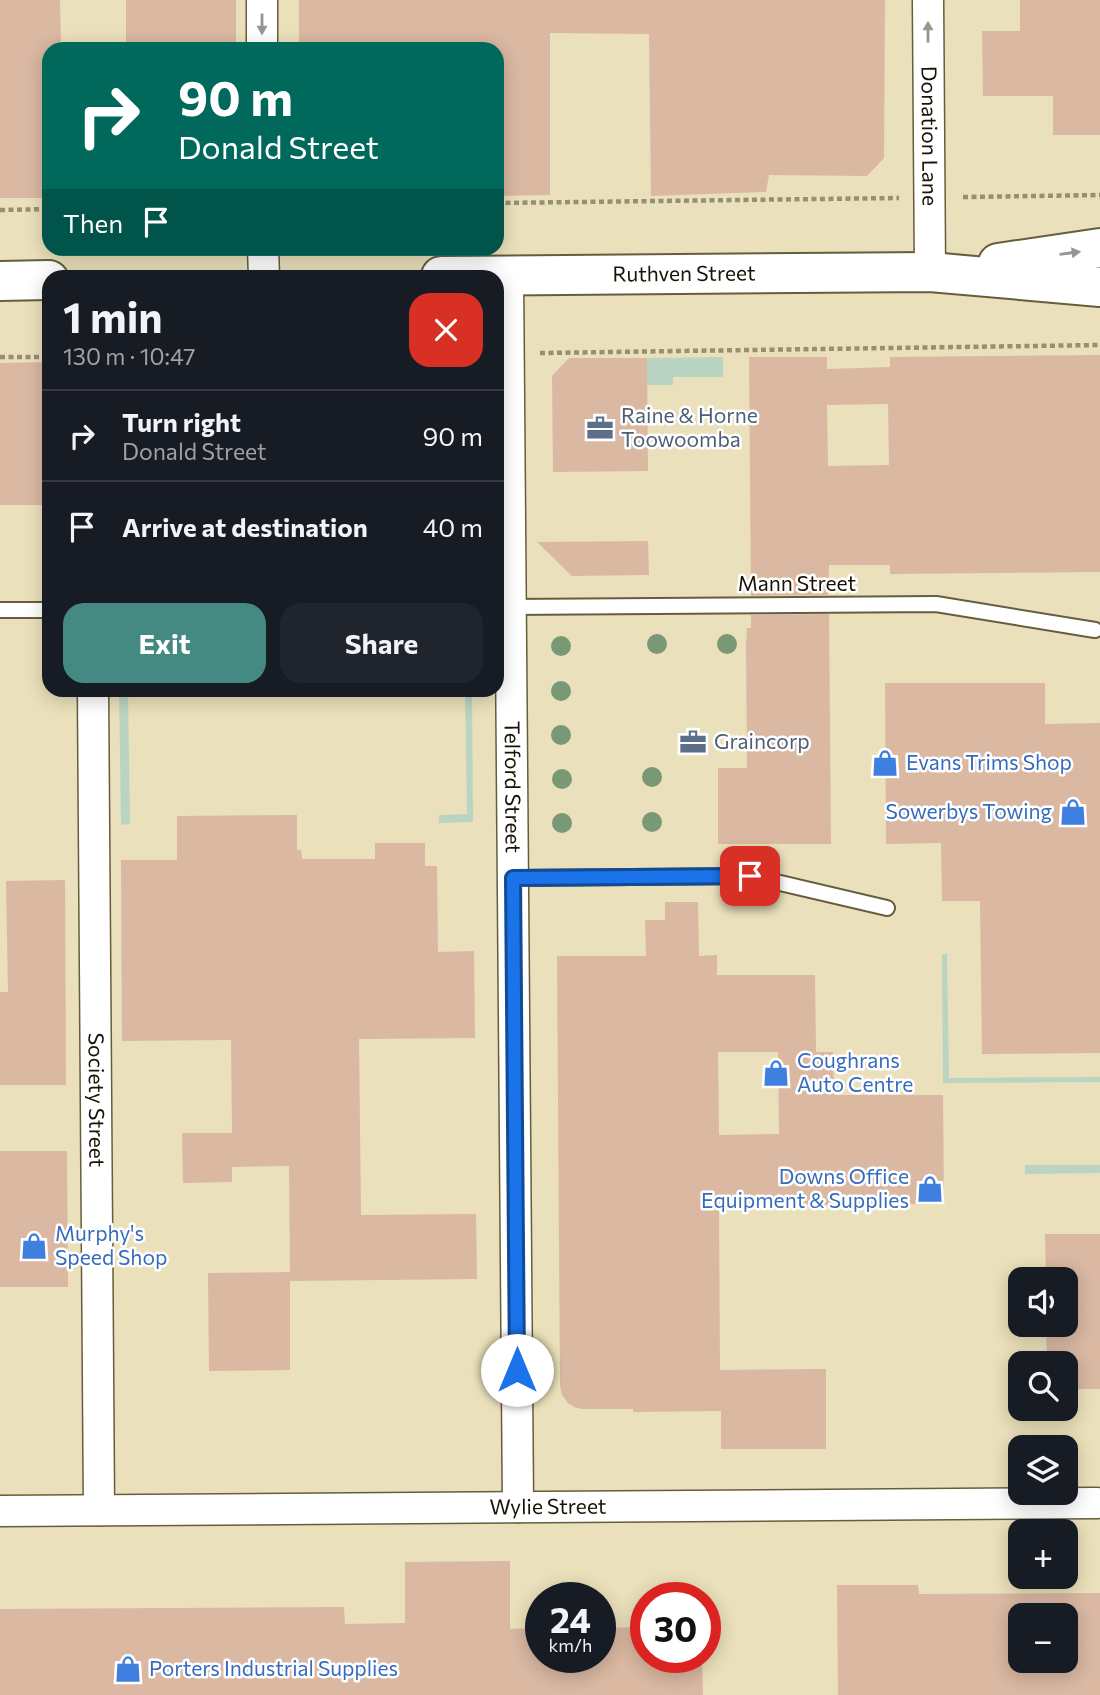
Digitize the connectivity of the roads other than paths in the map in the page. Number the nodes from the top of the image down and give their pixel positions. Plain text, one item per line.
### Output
1 (262, 0) edge
2 (928, 0) edge
3 (262, 42) edge
4 (1100, 248) edge
5 (930, 272) junction
6 (504, 276) edge
7 (508, 276) junction
8 (0, 281) edge
9 (42, 281) edge
10 (1100, 287) edge
11 (504, 607) edge
12 (0, 610) edge
13 (42, 610) edge
14 (1095, 630) dead end
15 (93, 697) edge
16 (513, 878) junction
17 (887, 908) dead end
18 (1097, 1503) dead end
19 (518, 1507) junction
20 (99, 1510) junction
21 (0, 1511) edge

1 -> 3 street
5 -> 2 street, Donation Lane
5 -> 4 main road, Ruthven Street
5 - 7 main road, Ruthven Street
5 - 10 main road, Ruthven Street
6 - 7 main road, Ruthven Street
7 - 11 street, Telford Street
8 - 9 main road
11 - 14 lane, Mann Street
11 - 16 street, Telford Street
12 - 13 lane
15 - 20 street, Society Street
16 - 17 lane
16 - 19 street, Telford Street
18 - 19 street, Wylie Street
19 - 20 street, Wylie Street
20 - 21 street, Wylie Street

